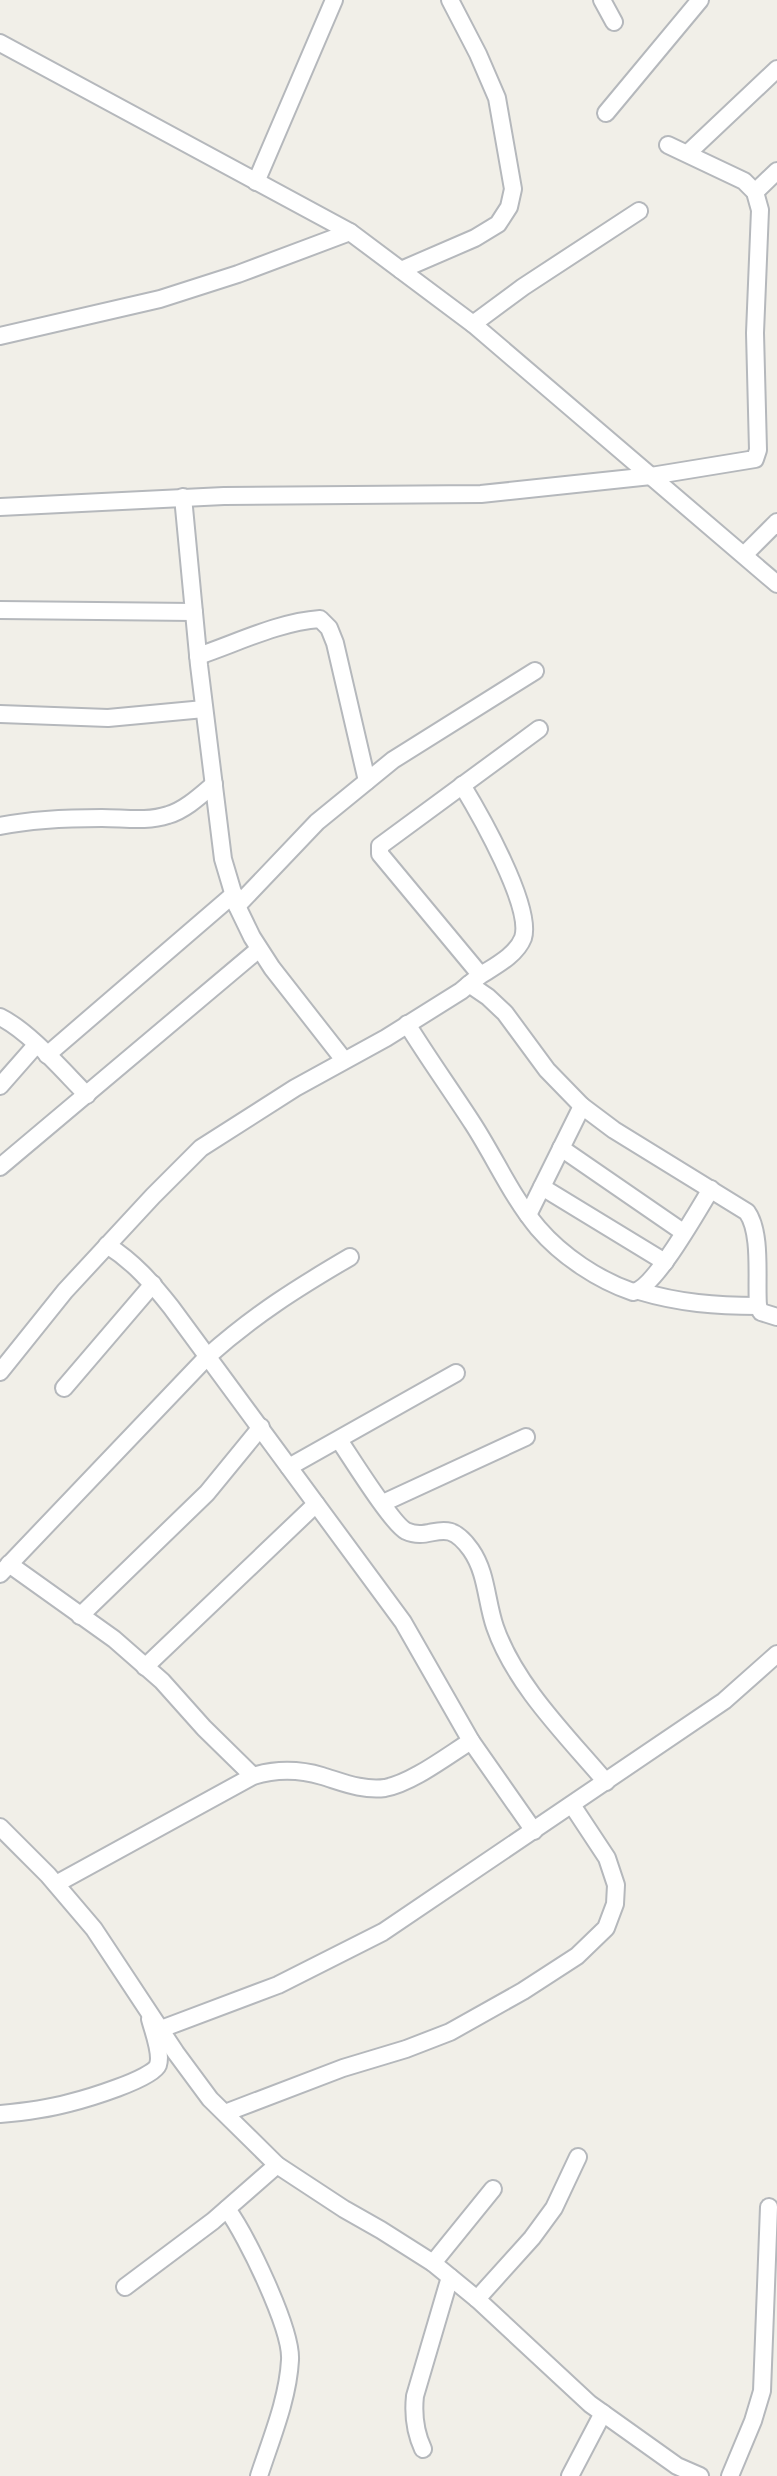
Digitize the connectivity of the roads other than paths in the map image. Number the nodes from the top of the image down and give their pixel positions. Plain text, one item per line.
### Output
1 (334, 0) edge
2 (450, 0) edge
3 (602, 0) edge
4 (700, 0) edge
5 (614, 22) dead end
6 (0, 43) edge
7 (777, 69) edge
8 (606, 113) dead end
9 (668, 145) dead end
10 (688, 153) junction
11 (777, 171) edge
12 (256, 182) junction
13 (755, 192) junction
14 (639, 212) dead end
15 (350, 232) junction
16 (401, 270) junction
17 (473, 324) junction
18 (0, 336) edge
19 (651, 476) junction
20 (183, 497) junction
21 (0, 507) edge
22 (777, 522) edge
23 (744, 555) junction
24 (777, 584) edge
25 (0, 610) edge
26 (194, 612) junction
27 (198, 656) junction
28 (535, 671) dead end
29 (204, 709) junction
30 (0, 714) edge
31 (539, 729) dead end
32 (367, 781) junction
33 (214, 784) junction
34 (462, 785) junction
35 (0, 826) edge
36 (236, 900) junction
37 (259, 949) junction
38 (474, 981) junction
39 (0, 1017) edge
40 (407, 1024) junction
41 (42, 1050) junction
42 (344, 1060) junction
43 (0, 1086) edge
44 (87, 1095) junction
45 (582, 1106) junction
46 (561, 1148) junction
47 (0, 1167) edge
48 (542, 1187) junction
49 (711, 1189) junction
50 (528, 1215) junction
51 (683, 1232) junction
52 (107, 1245) junction
53 (351, 1257) dead end
54 (665, 1262) junction
55 (153, 1284) junction
56 (639, 1291) junction
57 (758, 1306) junction
58 (777, 1317) edge
59 (207, 1357) junction
60 (0, 1372) edge
61 (456, 1373) dead end
62 (64, 1388) dead end
63 (261, 1427) junction
64 (526, 1437) dead end
65 (339, 1440) junction
66 (289, 1467) junction
67 (383, 1503) junction
68 (316, 1504) junction
69 (4, 1569) edge
70 (80, 1616) junction
71 (777, 1654) edge
72 (145, 1667) junction
73 (471, 1742) junction
74 (253, 1776) junction
75 (606, 1782) junction
76 (572, 1805) junction
77 (0, 1827) edge
78 (534, 1831) junction
79 (56, 1884) junction
80 (147, 2006) junction
81 (161, 2029) junction
82 (0, 2114) edge
83 (225, 2114) junction
84 (578, 2157) dead end
85 (277, 2165) junction
86 (493, 2189) dead end
87 (769, 2207) dead end
88 (227, 2209) junction
89 (433, 2263) junction
90 (450, 2277) junction
91 (125, 2287) dead end
92 (477, 2299) junction
93 (603, 2413) junction
94 (423, 2449) dead end
95 (260, 2476) edge
96 (570, 2476) edge
97 (700, 2476) edge
98 (730, 2476) edge

1 - 12 street
2 - 16 street
3 - 5 street
4 - 8 street
6 - 12 street
7 - 10 street
9 - 10 street
10 - 13 street
11 - 13 street
12 - 15 street
13 - 19 street
14 - 17 street
15 - 16 street
15 - 18 street
16 - 17 street
17 - 19 street
19 - 20 street
19 - 23 street
20 - 21 street
20 - 26 street
22 - 23 street
23 - 24 street
25 - 26 street
26 - 27 street
27 - 29 street
27 - 32 street
28 - 32 street
29 - 30 street
29 - 33 street
31 - 34 street
32 - 36 street
33 - 35 street
33 - 36 street
34 - 38 street
34 - 38 street
36 - 37 street
36 - 41 street
37 - 42 street
37 - 44 street
38 - 40 street
38 - 45 street
39 - 41 street
40 - 42 street
40 - 50 street
41 - 43 street
41 - 44 street
42 - 52 street
44 - 47 street
45 - 46 street
45 - 49 street
46 - 48 street
46 - 51 street
48 - 50 street
48 - 54 street
49 - 51 street
49 - 57 street
50 - 56 street
51 - 54 street
52 - 55 street
52 - 60 street
53 - 59 street
54 - 56 street
55 - 59 street
55 - 62 street
56 - 57 street
57 - 58 street
59 - 63 street
59 - 69 street
61 - 65 street
63 - 66 street
63 - 70 street
64 - 67 street
65 - 66 street
65 - 67 street
66 - 68 street
67 - 75 street
68 - 72 street
68 - 73 street
69 - 70 street
70 - 72 street
71 - 75 street
72 - 74 street
73 - 74 street
73 - 78 street
74 - 79 street
75 - 76 street
76 - 78 street
76 - 83 street
77 - 79 street
78 - 81 street
79 - 80 street
80 - 81 street
80 - 82 street
81 - 83 street
83 - 85 street
84 - 92 street
85 - 88 street
85 - 89 street
86 - 89 street
87 - 98 street
88 - 91 street
88 - 95 street
89 - 90 street
90 - 92 street
90 - 94 street
92 - 93 street
93 - 96 street
93 - 97 street

